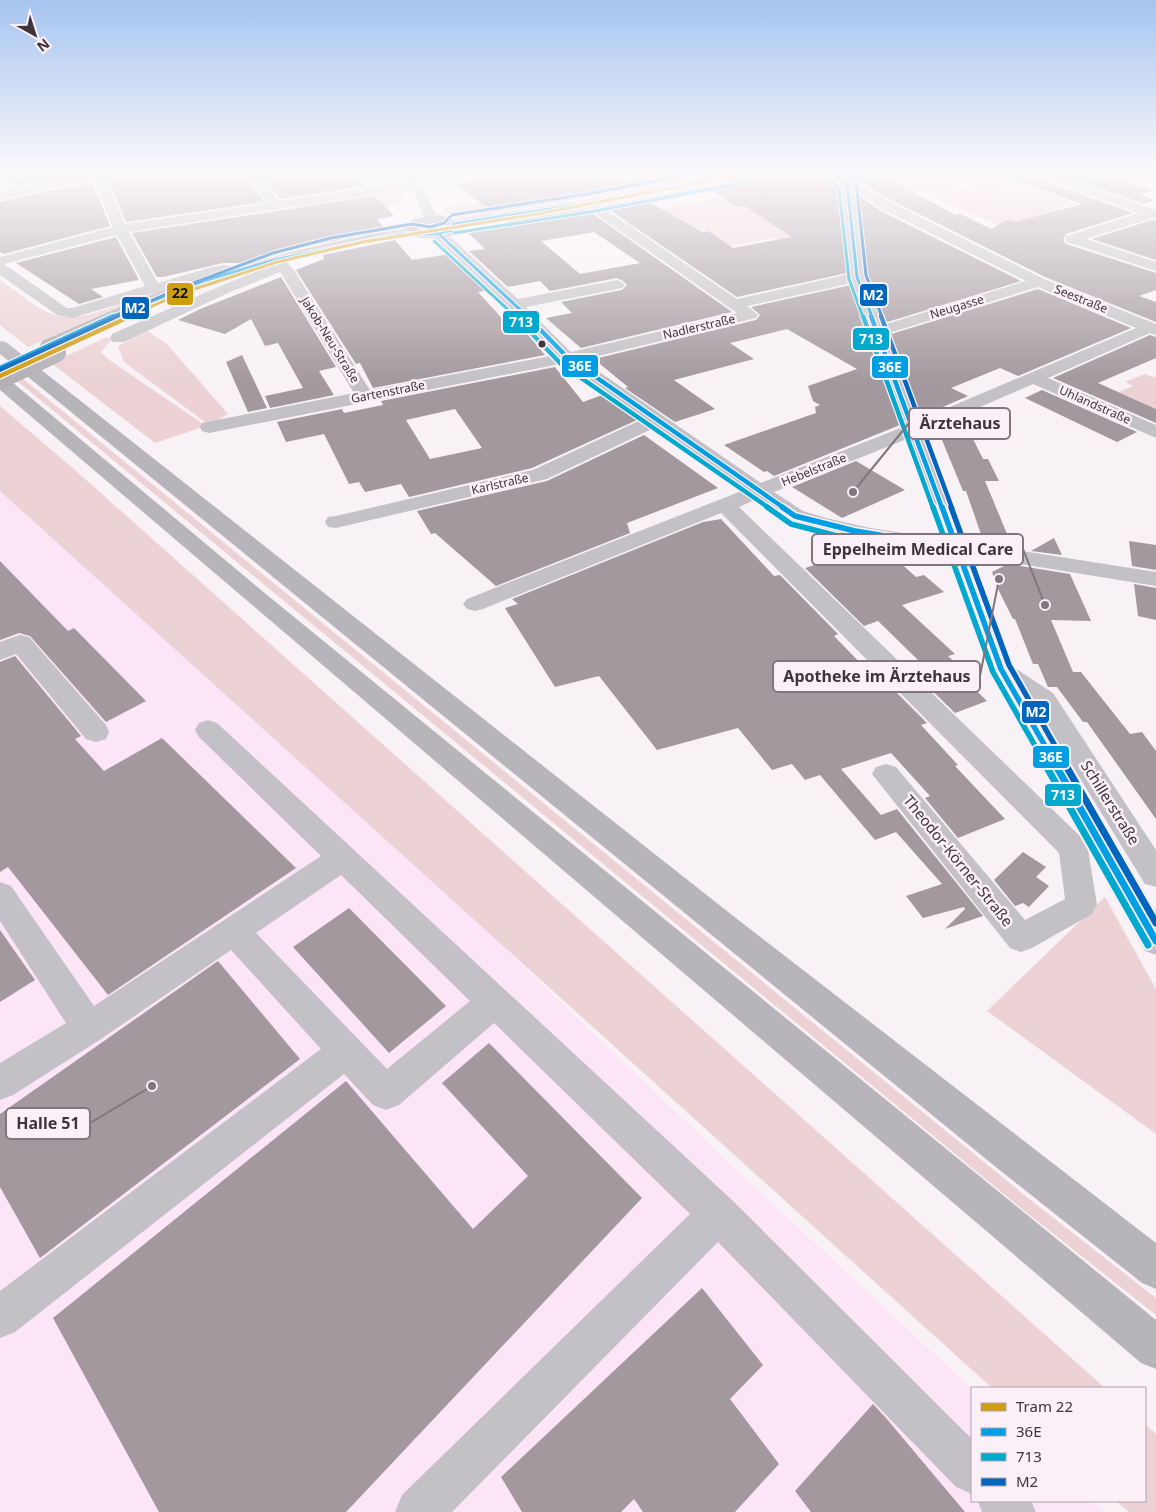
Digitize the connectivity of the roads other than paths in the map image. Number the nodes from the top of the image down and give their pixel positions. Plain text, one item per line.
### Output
1 (77, 242) edge
2 (127, 242) edge
3 (364, 242) edge
4 (447, 242) edge
5 (644, 242) edge
6 (853, 242) edge
7 (958, 242) edge
8 (1080, 242) edge
9 (0, 262) edge
10 (279, 263) junction
11 (1156, 267) edge
12 (0, 268) edge
13 (235, 270) junction
14 (857, 277) junction
15 (1039, 282) junction
16 (617, 285) dead end
17 (153, 288) junction
18 (515, 304) junction
19 (735, 304) junction
20 (1153, 329) edge
21 (876, 332) junction
22 (118, 338) dead end
23 (0, 346) edge
24 (53, 349) junction
25 (567, 357) junction
26 (0, 368) edge
27 (1034, 378) junction
28 (0, 381) edge
29 (365, 396) junction
30 (656, 420) junction
31 (209, 427) dead end
32 (912, 430) junction
33 (1156, 432) edge
34 (760, 492) junction
35 (725, 505) junction
36 (336, 522) dead end
37 (957, 548) junction
38 (1156, 580) edge
39 (475, 604) dead end
40 (0, 652) edge
41 (1001, 669) junction
42 (208, 730) dead end
43 (96, 732) dead end
44 (886, 774) dead end
45 (342, 858) junction
46 (1154, 871) edge
47 (0, 895) edge
48 (234, 932) junction
49 (1156, 942) edge
50 (495, 1001) junction
51 (89, 1028) junction
52 (347, 1050) junction
53 (0, 1083) edge
54 (718, 1214) junction
55 (1156, 1270) edge
56 (0, 1317) edge
57 (1156, 1348) edge
58 (971, 1471) edge
59 (1002, 1502) edge
60 (419, 1512) edge
61 (1012, 1512) edge

1 - 9 street
2 - 17 street
3 - 10 main road
4 - 18 street
5 - 19 street
6 - 14 street
7 - 15 street, Seestraße
8 - 11 street
10 - 13 main road
10 - 22 street
10 - 24 main road
10 - 29 street, Jakob-Neu-Straße
12 - 17 street
13 - 17 street
13 - 24 main road
14 - 19 street, Nadlerstraße
14 - 21 street
15 - 20 street, Seestraße
15 - 21 street, Neugasse
16 - 18 street
18 - 25 street
19 - 25 street, Nadlerstraße
20 - 27 street, Hebelstraße
21 - 32 street
23 - 55 highway
24 - 26 main road
24 - 28 main road, bridge
25 - 29 street, Gartenstraße
25 - 30 street
27 - 32 street, Hebelstraße
27 - 33 street, Uhlandstraße
28 - 57 highway
29 - 31 street, Gartenstraße
30 - 34 street
30 - 36 street, Karlstraße
32 - 34 street, Hebelstraße
32 - 37 street
34 - 35 street, Hebelstraße
34 - 37 street
35 - 39 street, Hebelstraße
35 - 44 street, Theodor-Körner-Straße
37 - 38 street
37 - 41 street
40 - 43 street
41 - 46 street, Schillerstraße
41 - 49 street
42 - 45 street
45 - 48 street
45 - 50 street
47 - 51 street
48 - 51 street
48 - 52 street
50 - 52 street
50 - 54 street
51 - 53 street
52 - 56 street
54 - 58 street
54 - 60 street
59 - 61 street

